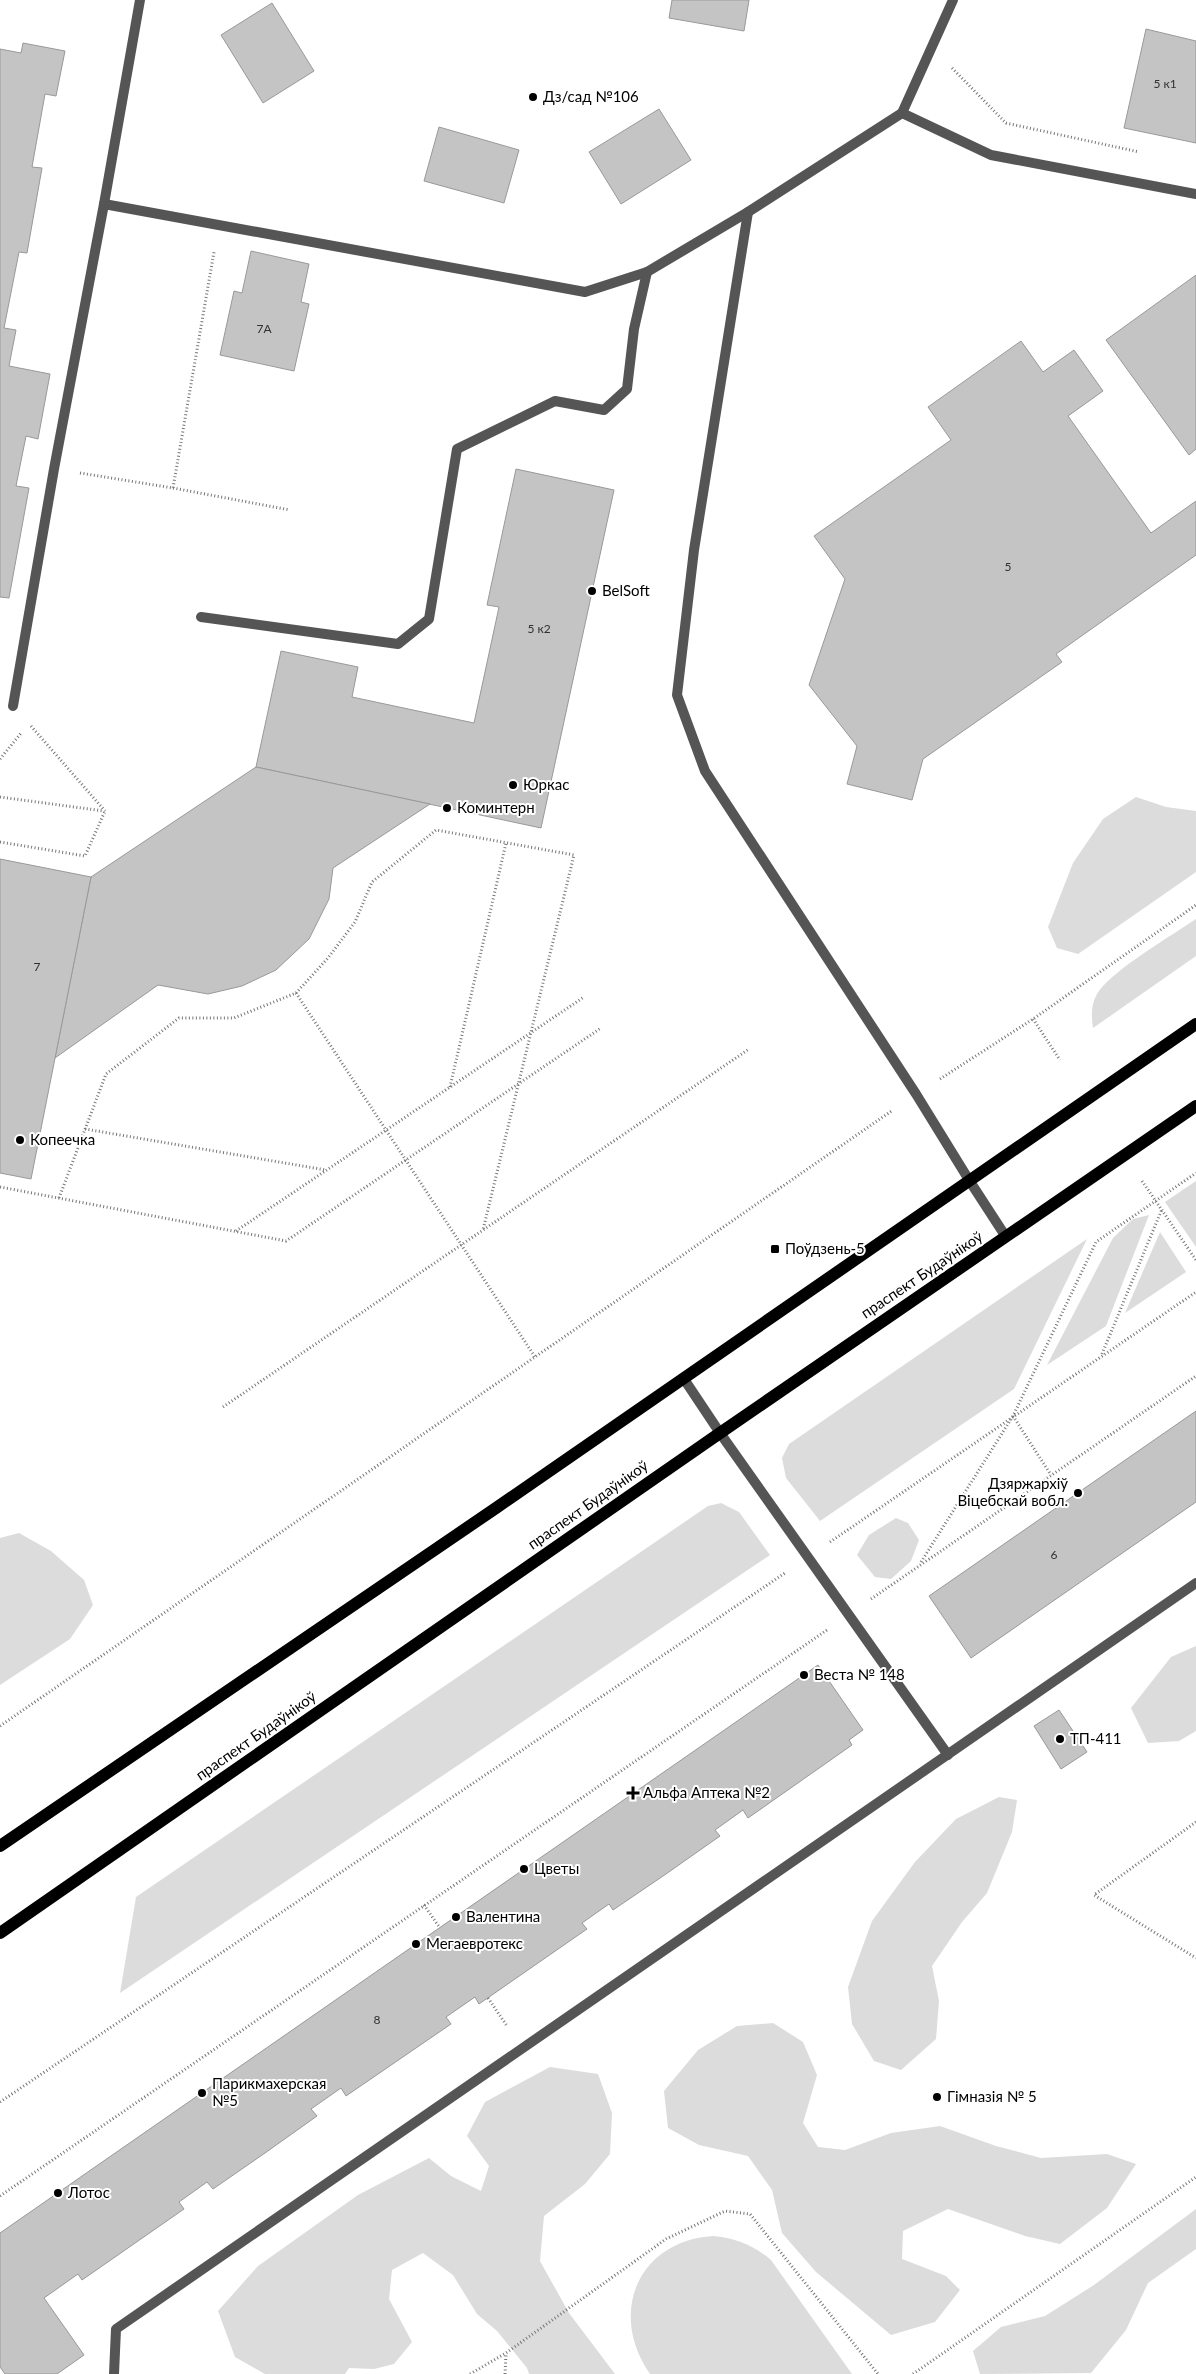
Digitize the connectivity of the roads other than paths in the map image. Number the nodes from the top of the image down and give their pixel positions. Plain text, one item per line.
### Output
1 (140, 0) edge
2 (953, 0) edge
3 (902, 113) junction
4 (1196, 194) edge
5 (104, 204) junction
6 (748, 212) junction
7 (647, 272) junction
8 (201, 617) dead end
9 (13, 706) dead end
10 (1196, 1024) edge
11 (1196, 1106) edge
12 (969, 1180) junction
13 (1006, 1237) junction
14 (684, 1379) junction
15 (720, 1433) junction
16 (1196, 1583) edge
17 (948, 1755) junction
18 (0, 1846) edge
19 (0, 1932) edge
20 (114, 2374) edge

1 - 5 street
2 - 3 street
3 - 4 street
3 - 6 street
5 - 7 street
5 - 9 street
6 - 7 street
6 - 12 street
7 - 8 street
10 - 12 main road
11 - 13 main road, праспект Будаўнікоў
12 - 13 street
12 - 14 main road
13 - 15 main road, праспект Будаўнікоў
14 - 15 street
14 - 18 main road
15 - 17 street
15 - 19 main road, праспект Будаўнікоў
16 - 17 street
17 - 20 street

